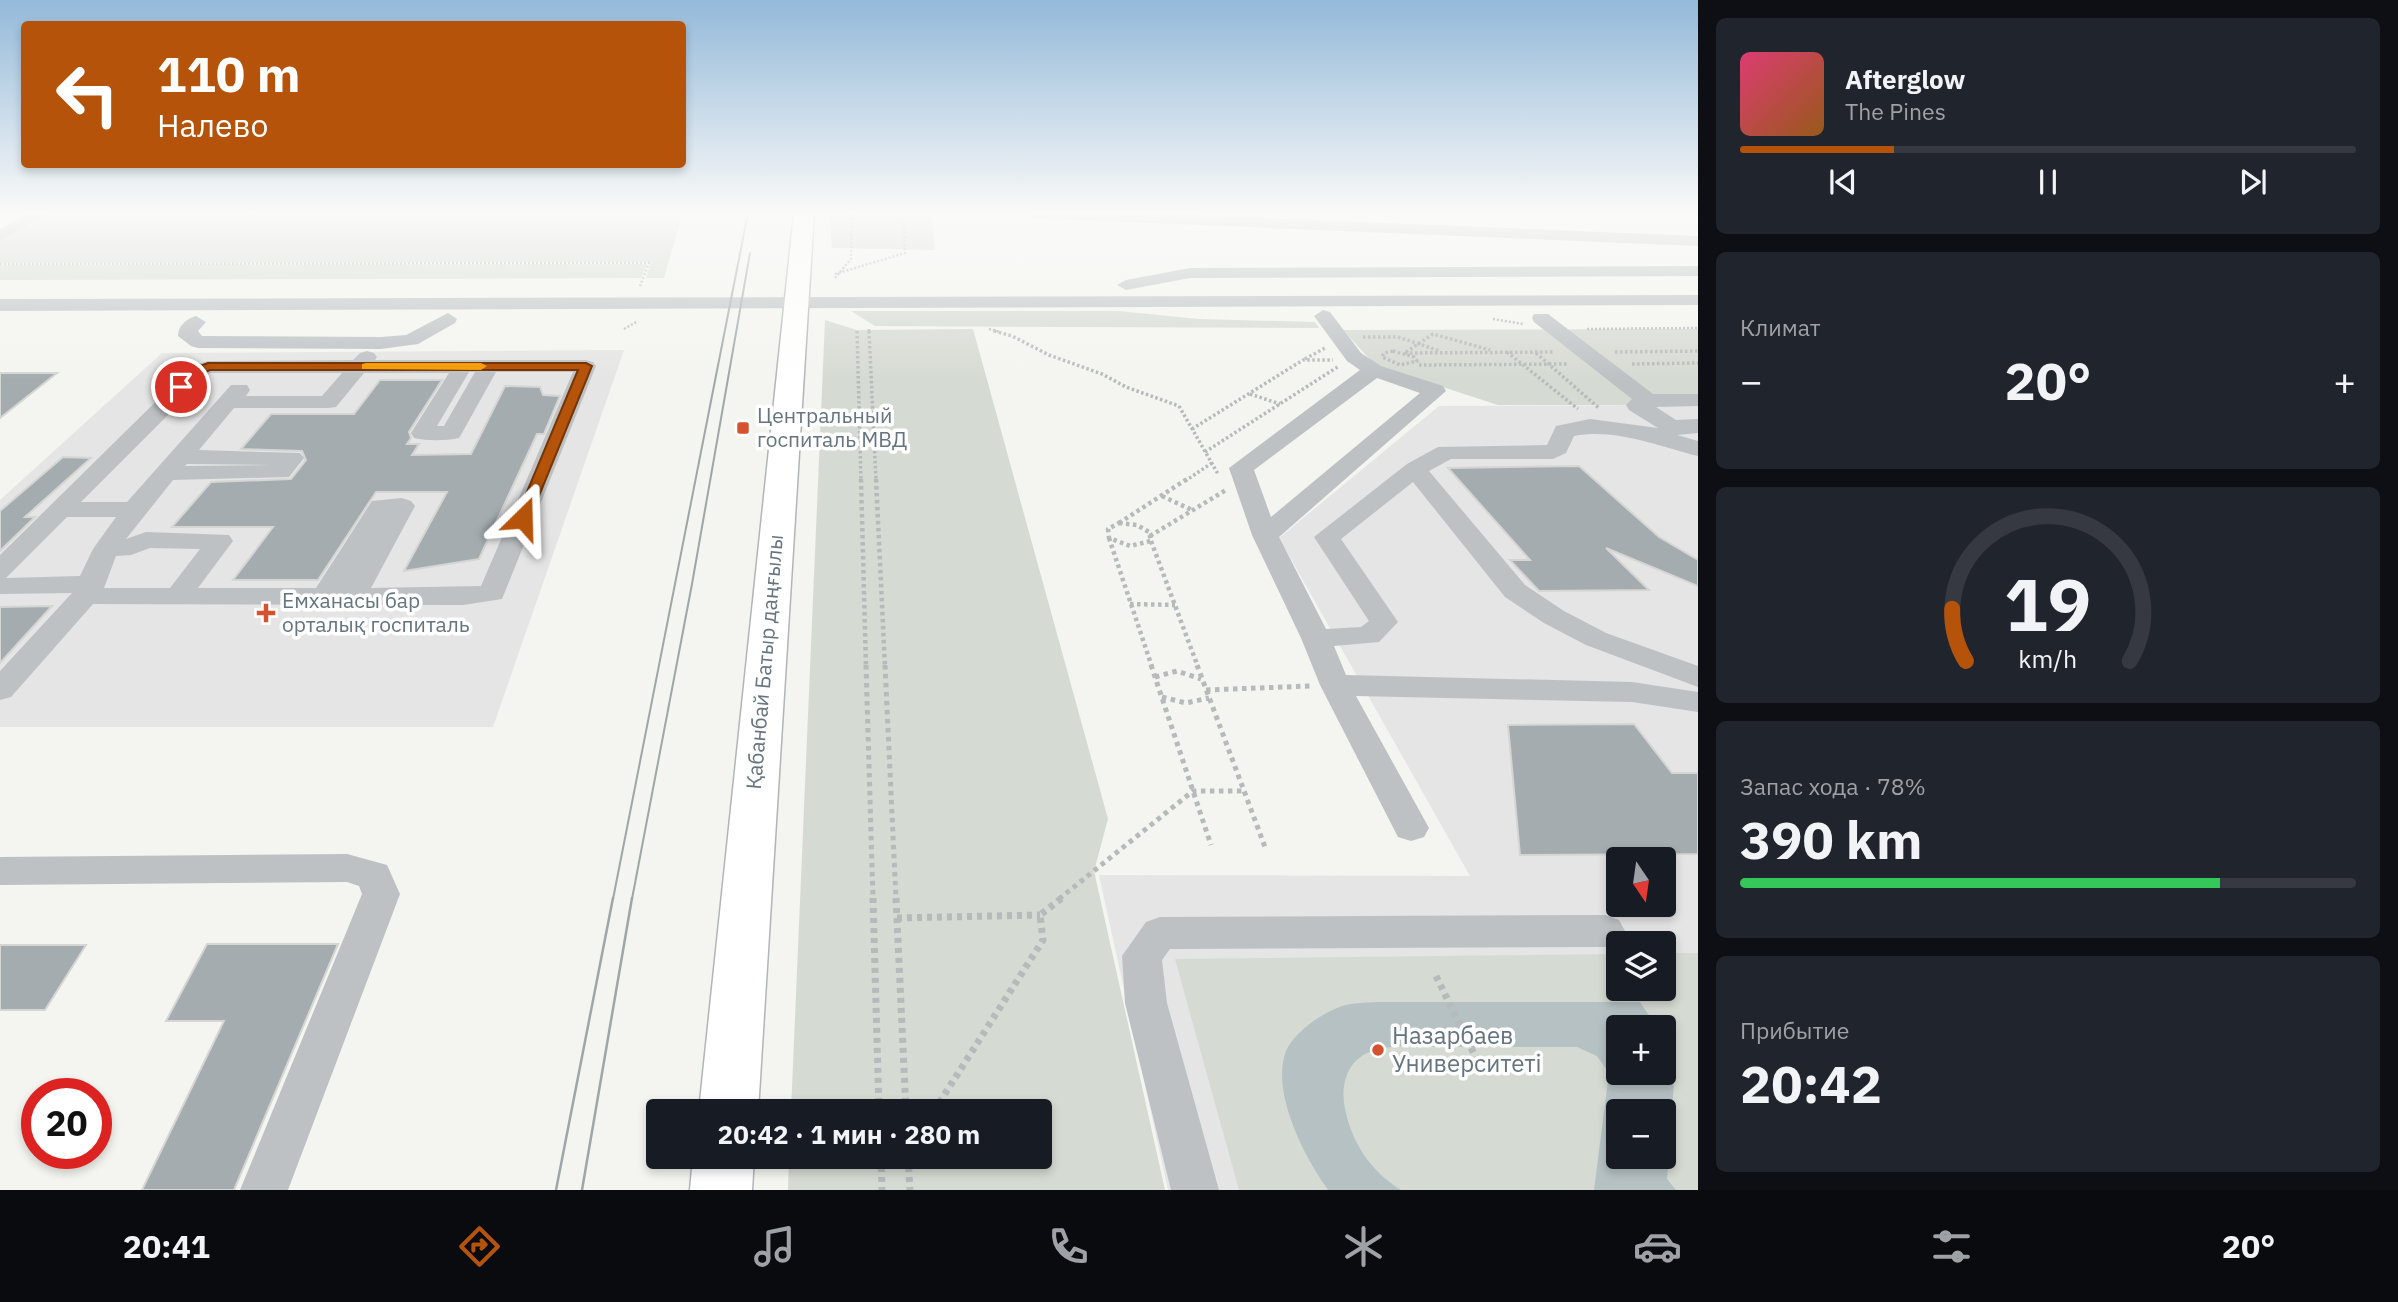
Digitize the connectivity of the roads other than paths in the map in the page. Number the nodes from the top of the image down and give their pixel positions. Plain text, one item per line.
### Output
1 (813, 269) edge
2 (1690, 271) edge
3 (1698, 284) edge
4 (816, 285) junction
5 (1126, 285) junction
6 (0, 288) edge
7 (1698, 300) edge
8 (1111, 301) junction
9 (594, 302) junction
10 (53, 305) junction
11 (0, 308) edge
12 (1323, 316) junction
13 (1698, 317) edge
14 (448, 319) junction
15 (196, 322) junction
16 (1548, 323) junction
17 (381, 343) junction
18 (356, 366) junction
19 (463, 366) junction
20 (489, 366) junction
21 (259, 367) junction
22 (1374, 370) junction
23 (1698, 400) edge
24 (1648, 401) junction
25 (228, 402) junction
26 (1677, 430) edge
27 (1698, 449) edge
28 (1415, 469) junction
29 (60, 509) junction
30 (134, 510) junction
31 (1265, 535) junction
32 (106, 549) junction
33 (0, 571) edge
34 (0, 586) edge
35 (89, 590) junction
36 (178, 596) junction
37 (324, 597) junction
38 (352, 597) junction
39 (1317, 638) junction
40 (1698, 677) edge
41 (1335, 685) junction
42 (0, 690) edge
43 (1698, 702) edge
44 (1411, 828) dead end
45 (0, 871) edge
46 (1605, 931) dead end
47 (729, 1099) edge
48 (723, 1169) edge
49 (264, 1190) edge
50 (721, 1190) edge
51 (1195, 1190) edge

1 - 4 main road, Қабанбай Батыр даңғылы
2 - 5 street
3 - 5 street
4 - 5 street
4 - 6 street
4 - 8 street
4 - 9 street
4 - 47 main road, Қабанбай Батыр даңғылы
7 - 8 street
8 - 12 street
9 - 10 street
9 - 14 street
10 - 11 street
10 - 15 street
12 - 16 street
12 - 22 street
13 - 16 street
14 - 15 street
14 - 17 street
15 - 17 street
16 - 24 street
17 - 18 street
18 - 19 street
18 - 21 street
18 - 25 street
19 - 20 street
19 - 20 street
20 - 38 street
21 - 25 street
21 - 29 street
22 - 31 street
22 - 31 street
23 - 24 street
24 - 26 street
25 - 30 street
26 - 27 street
26 - 28 street
28 - 39 street
28 - 40 street
29 - 30 street
29 - 33 street
30 - 32 street
31 - 39 street
32 - 35 street
32 - 36 street
34 - 35 street
35 - 36 street
35 - 42 street
36 - 37 street
37 - 38 street
37 - 38 street
39 - 41 street
41 - 43 street
41 - 44 street
45 - 49 street
46 - 51 street
48 - 50 main road

